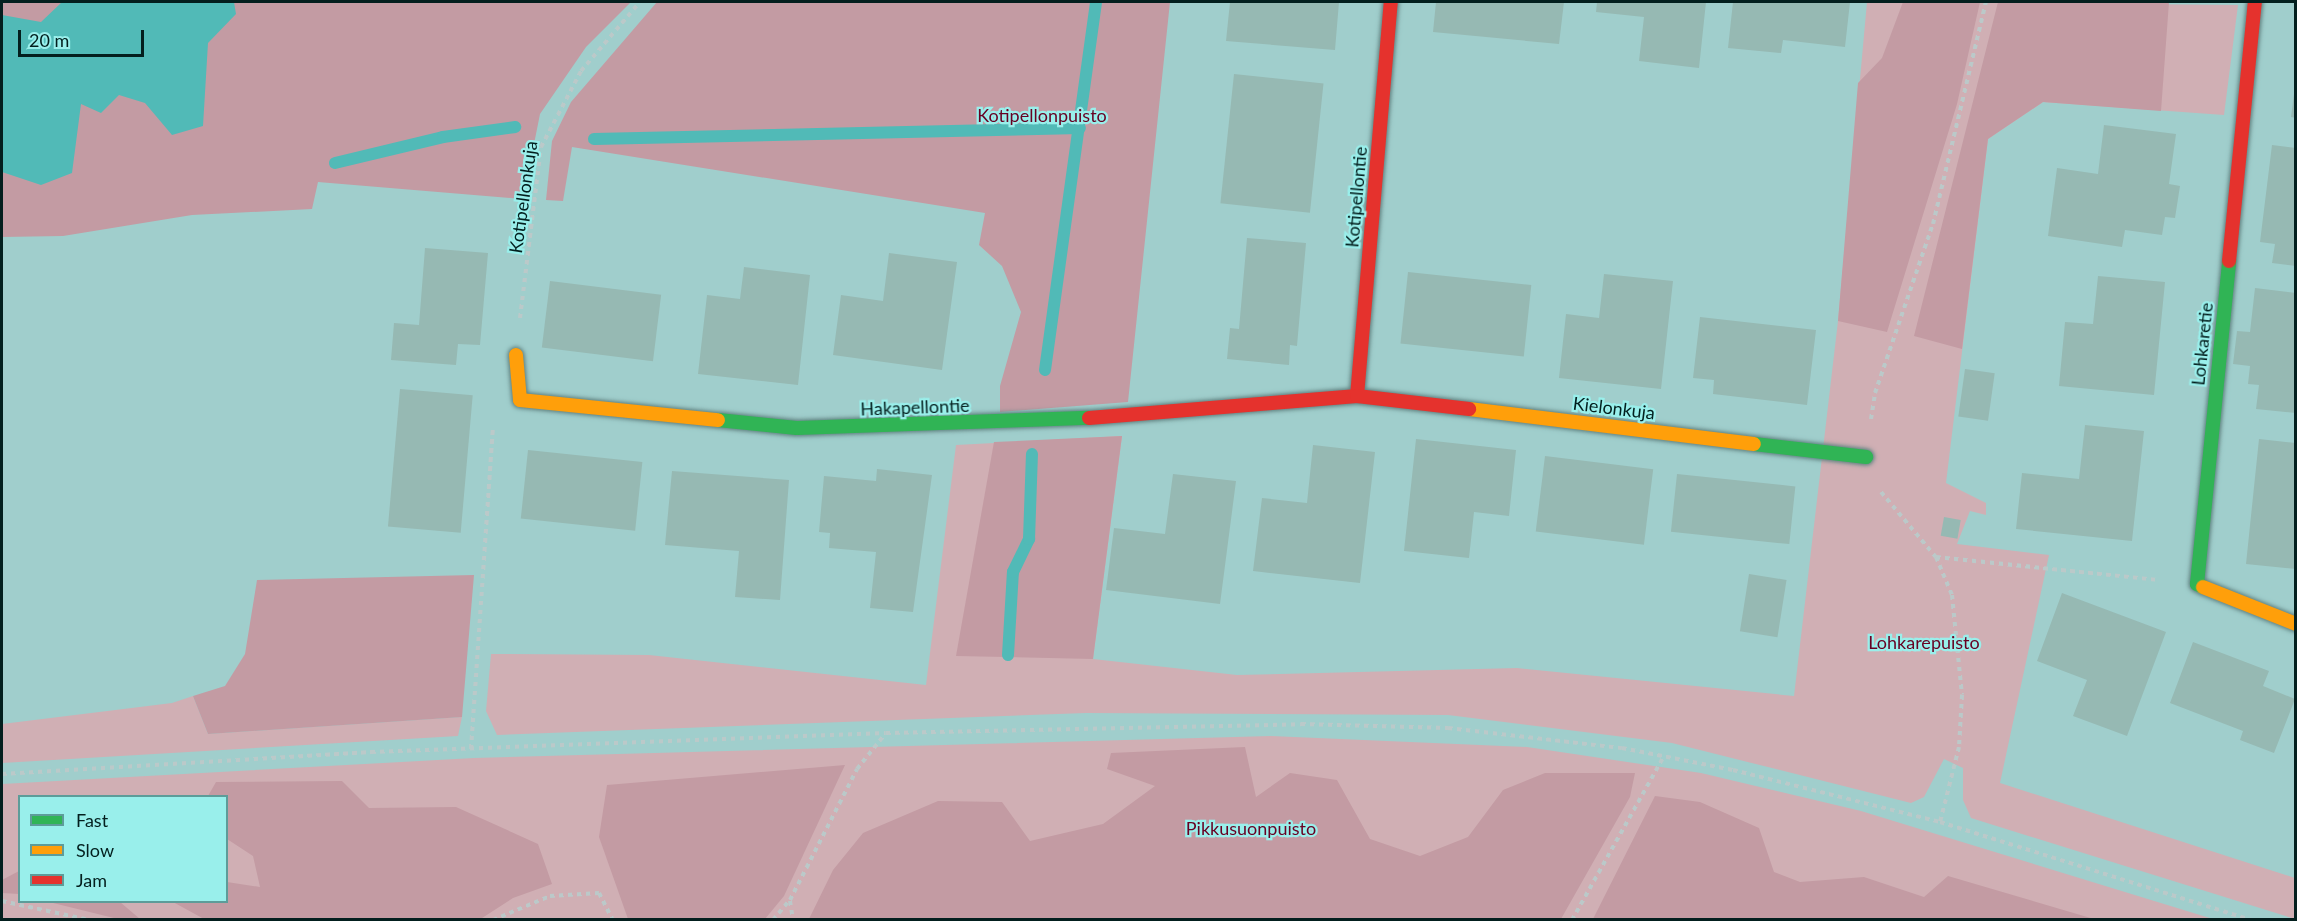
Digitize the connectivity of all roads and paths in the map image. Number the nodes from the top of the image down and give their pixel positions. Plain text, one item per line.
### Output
1 (640, 2) edge
2 (1391, 2) edge
3 (1986, 2) edge
4 (2255, 2) edge
5 (516, 355) joint
6 (1357, 396) junction
7 (519, 400) junction
8 (1866, 457) junction
9 (1936, 557) junction
10 (2130, 577) dead end
11 (2295, 624) edge
12 (886, 733) junction
13 (471, 749) junction
14 (1664, 756) junction
15 (2, 774) edge
16 (1940, 822) junction
17 (790, 900) junction
18 (2, 901) edge
19 (89, 920) edge
20 (493, 920) edge
21 (613, 920) edge
22 (773, 920) edge
23 (793, 920) edge
24 (1572, 920) edge
25 (2251, 920) edge

1 - 5 path, Kotipellonkuja
2 - 6 street, Kotipellontie
3 - 8 path
4 - 11 street, Lohkaretie
5 - 7 street
6 - 7 street, Hakapellontie
6 - 8 street, Kielonkuja
7 - 13 path
8 - 9 path
9 - 10 path
9 - 16 path
12 - 13 path
12 - 14 path
12 - 17 path
13 - 15 path
14 - 16 path
14 - 24 path
16 - 25 path
17 - 22 path
17 - 23 path
18 - 19 path
20 - 21 path

